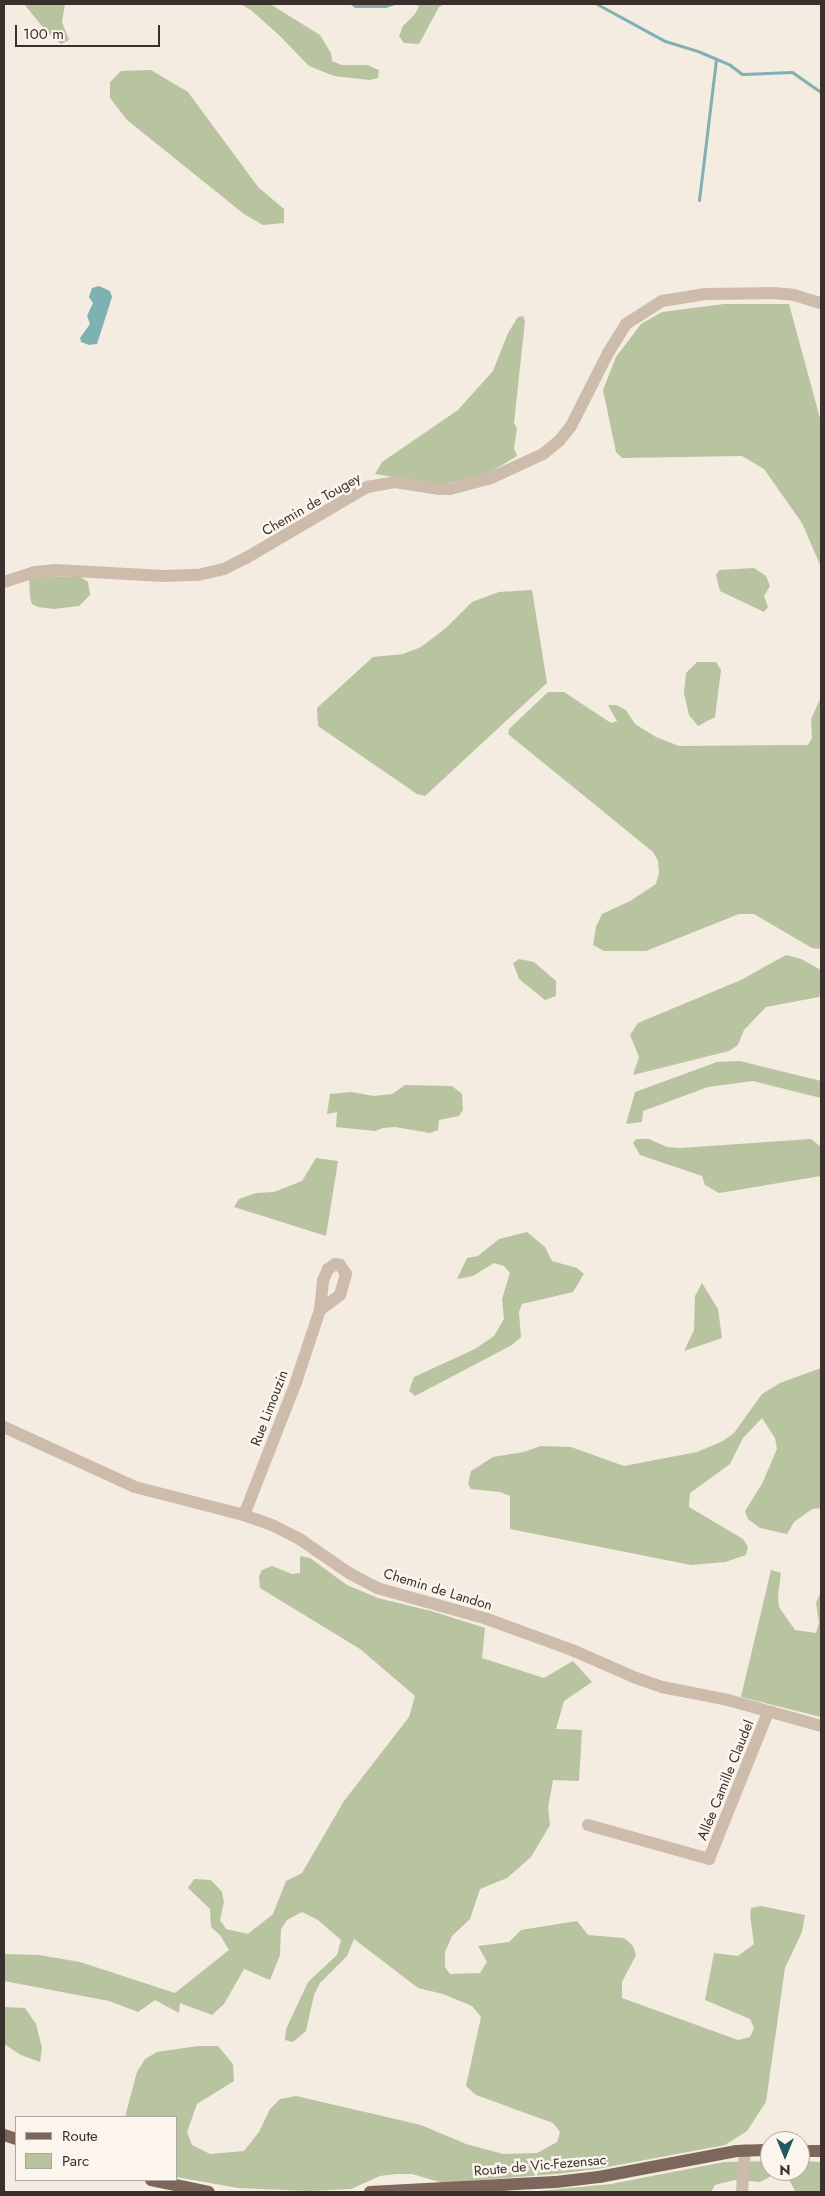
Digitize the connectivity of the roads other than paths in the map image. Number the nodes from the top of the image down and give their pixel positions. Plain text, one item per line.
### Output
1 (821, 303) edge
2 (4, 582) edge
3 (320, 1310) dead end
4 (4, 1427) edge
5 (244, 1515) junction
6 (768, 1712) junction
7 (821, 1726) edge
8 (588, 1825) dead end
9 (745, 2150) junction
10 (760, 2150) edge
11 (156, 2181) edge
12 (208, 2192) edge
13 (370, 2192) edge
14 (742, 2192) edge

1 - 2 street, Chemin de Tougey
3 - 5 street, Rue Limouzin
4 - 5 street, Chemin de Landon
5 - 6 street, Chemin de Landon
6 - 7 street, Chemin de Landon
6 - 8 street, Allée Camille Claudel
9 - 10 main road, Route de Vic-Fezensac
9 - 13 main road, Route de Vic-Fezensac
9 - 14 street
11 - 12 main road

